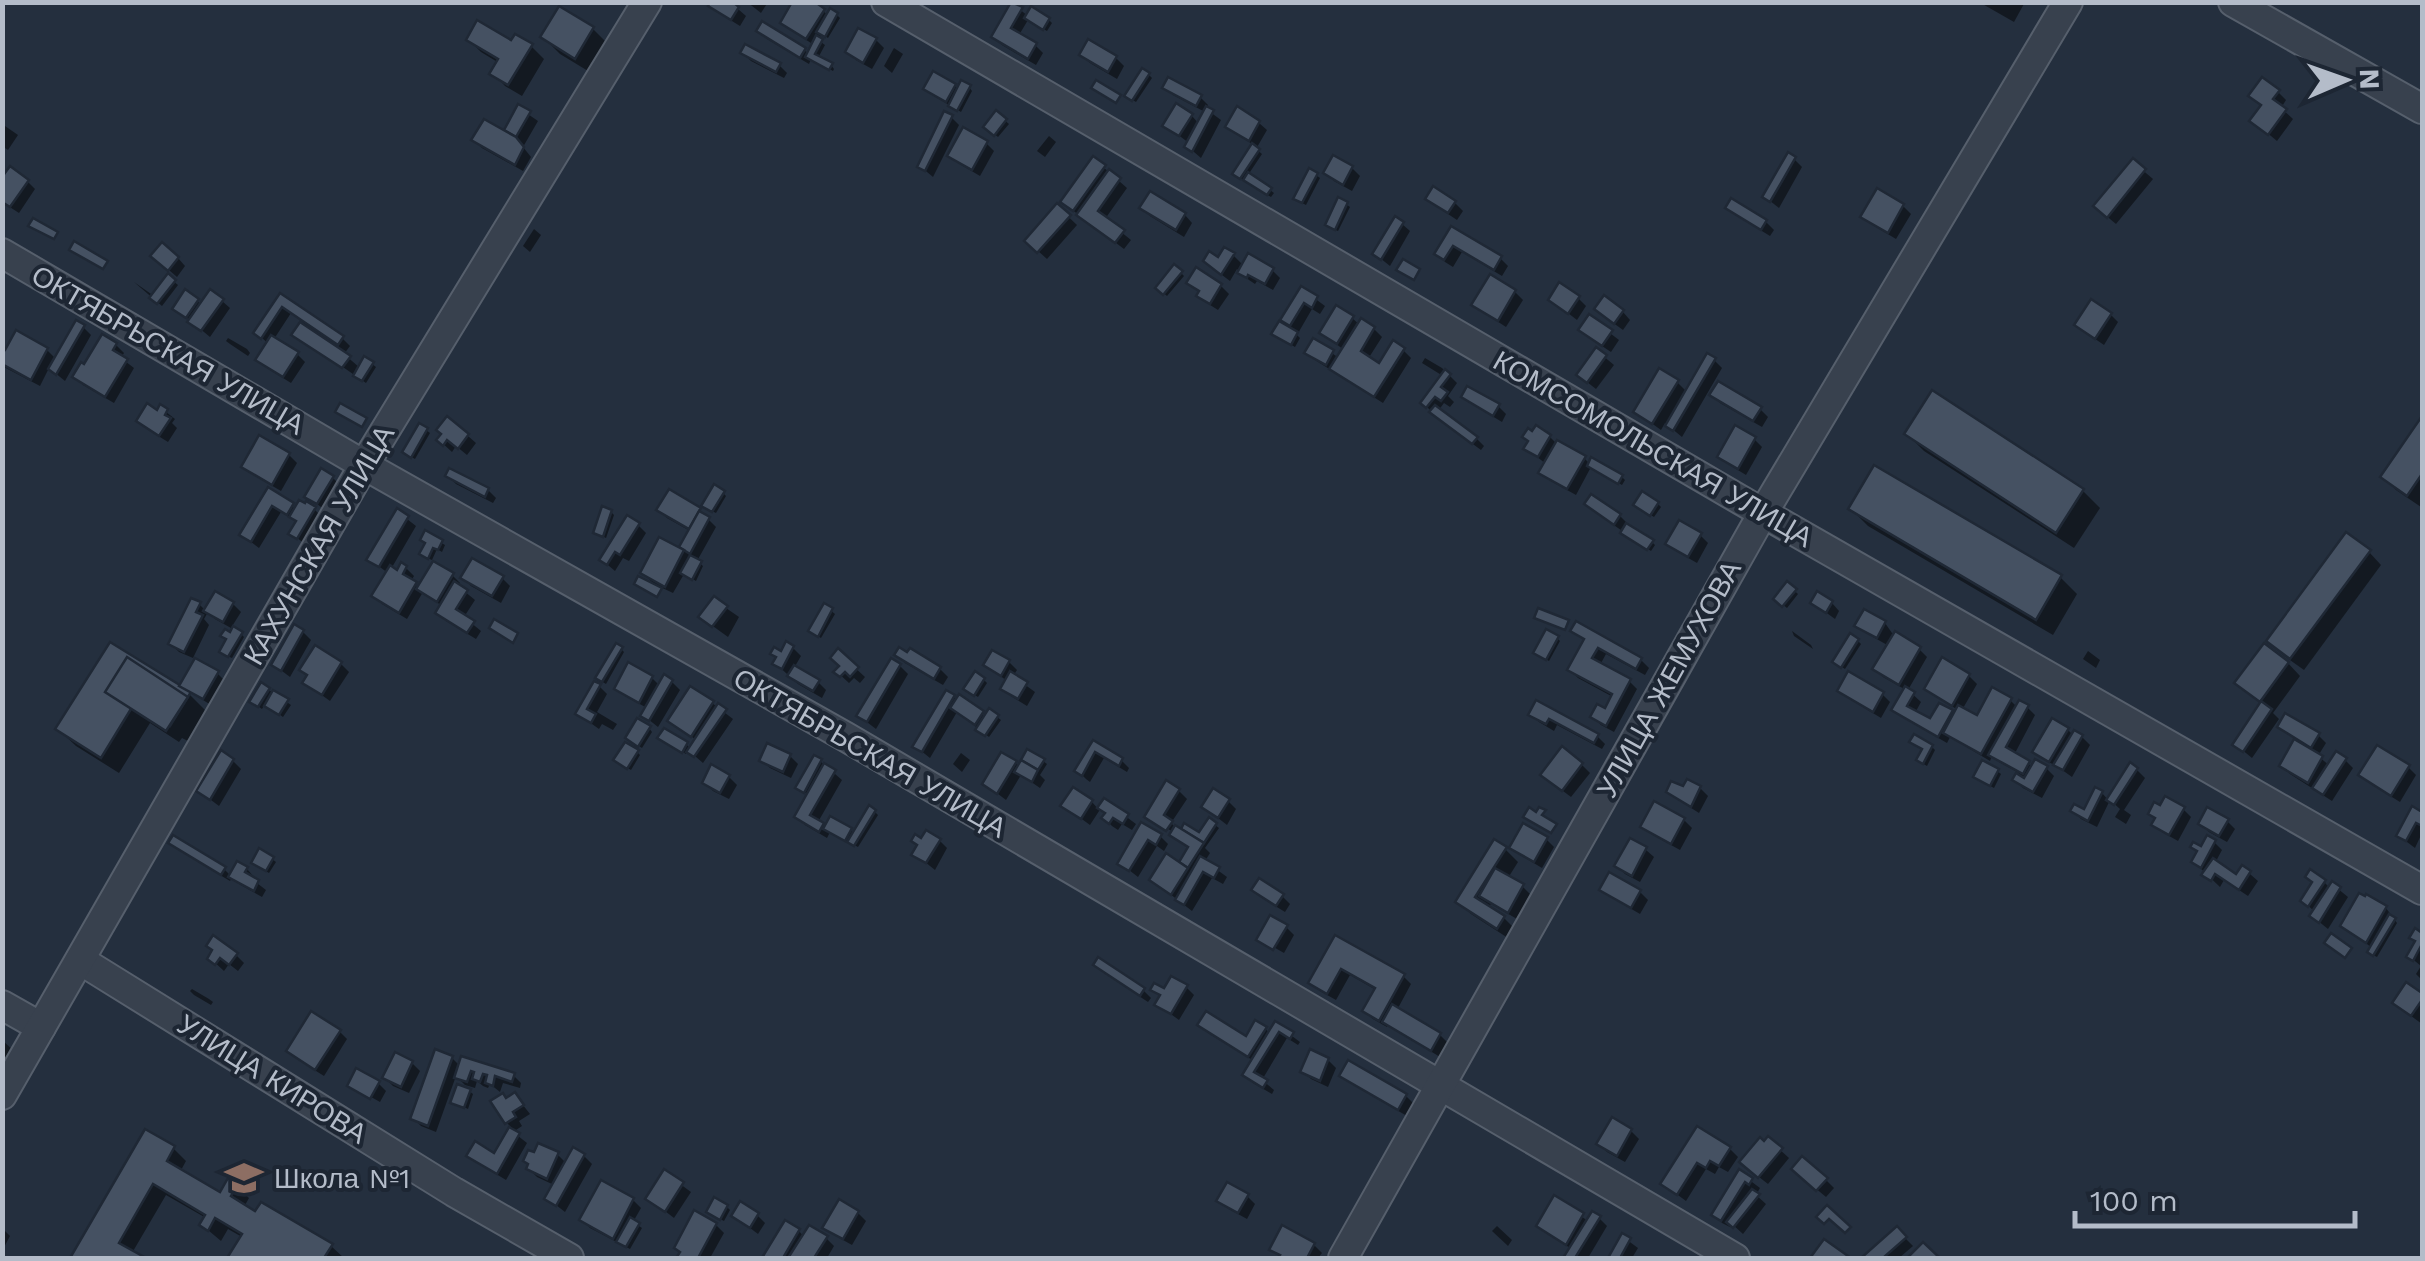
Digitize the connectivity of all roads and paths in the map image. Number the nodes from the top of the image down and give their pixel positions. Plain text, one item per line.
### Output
1 (647, 2) edge
2 (886, 2) edge
3 (2068, 2) edge
4 (2233, 2) edge
5 (2422, 109) edge
6 (2, 253) edge
7 (364, 465) junction
8 (1763, 513) junction
9 (2422, 890) edge
10 (80, 960) junction
11 (2, 1005) edge
12 (40, 1027) junction
13 (1440, 1088) junction
14 (2, 1095) edge
15 (569, 1258) edge
16 (1344, 1258) edge
17 (1735, 1258) edge

1 - 7 street, КАХУНСКАЯ УЛИЦА
2 - 8 street, КОМСОМОЛЬСКАЯ УЛИЦА
3 - 8 street, УЛИЦА ЖЕМУХОВА
4 - 5 street
6 - 7 street, ОКТЯБРЬСКАЯ УЛИЦА
7 - 10 street, КАХУНСКАЯ УЛИЦА
7 - 13 street, ОКТЯБРЬСКАЯ УЛИЦА
8 - 9 street, КОМСОМОЛЬСКАЯ УЛИЦА
8 - 13 street, УЛИЦА ЖЕМУХОВА
10 - 12 street, КАХУНСКАЯ УЛИЦА
10 - 15 street, УЛИЦА КИРОВА
11 - 12 street
12 - 14 street, КАХУНСКАЯ УЛИЦА
13 - 16 street, УЛИЦА ЖЕМУХОВА
13 - 17 street, ОКТЯБРЬСКАЯ УЛИЦА

